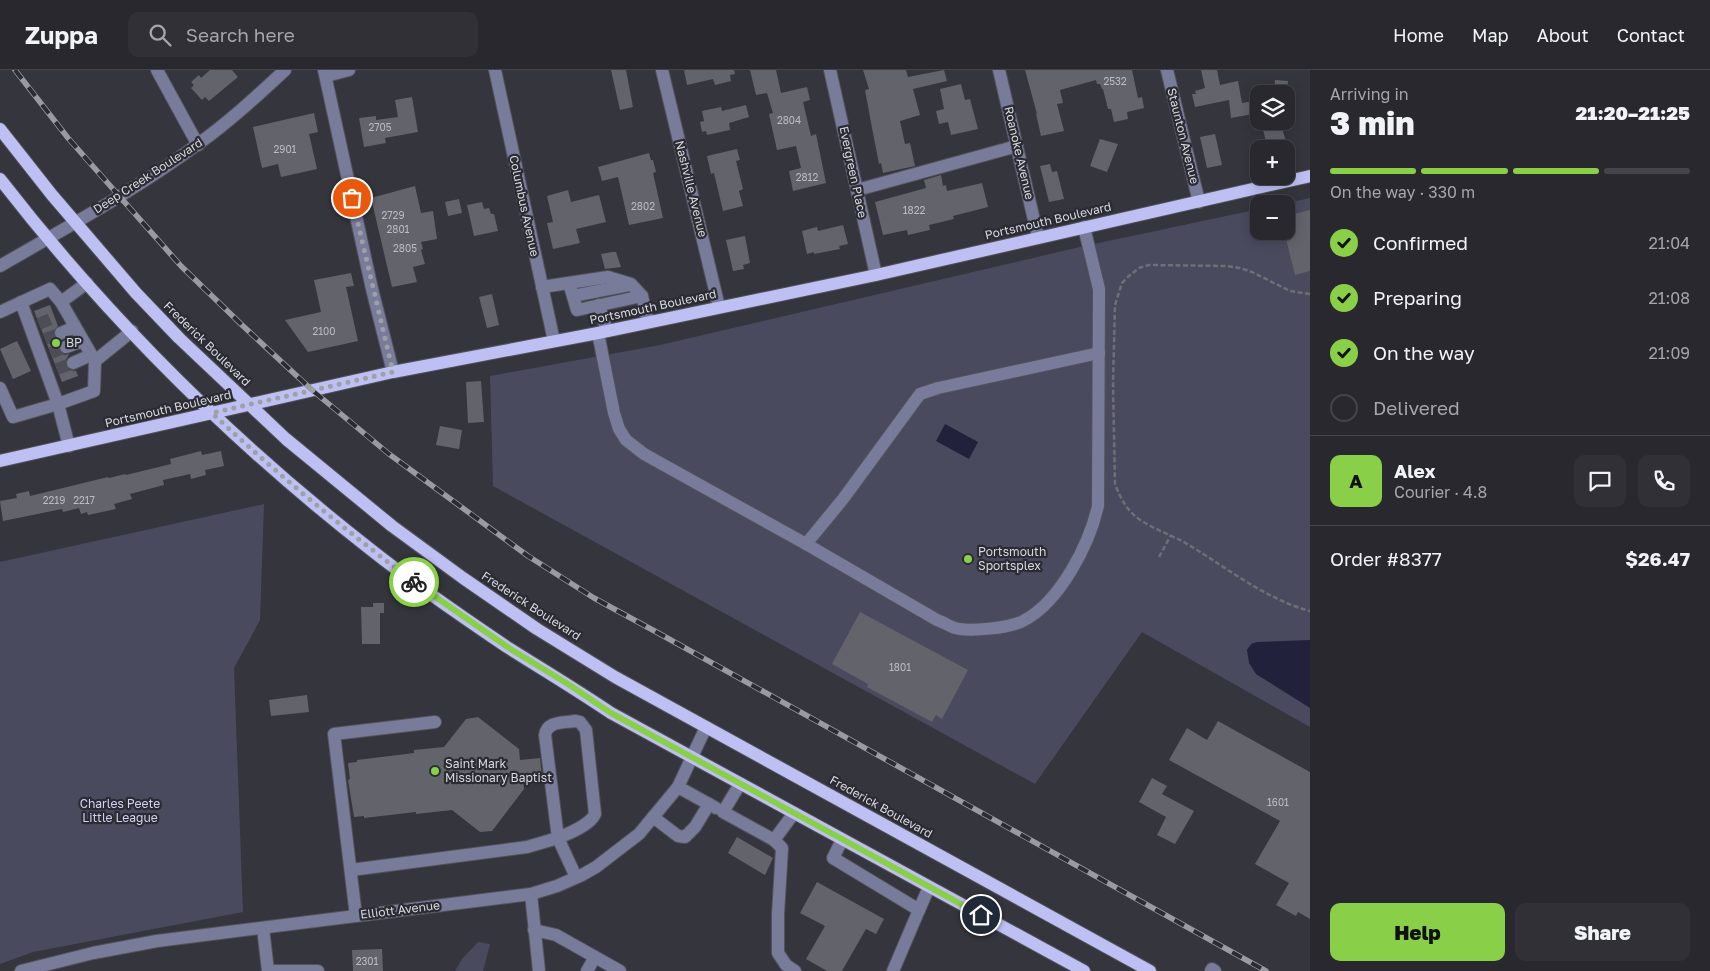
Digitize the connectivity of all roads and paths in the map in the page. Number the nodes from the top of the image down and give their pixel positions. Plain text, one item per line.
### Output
1 (157, 70) edge
2 (285, 70) edge
3 (349, 70) edge
4 (494, 70) edge
5 (662, 70) edge
6 (830, 70) edge
7 (999, 70) edge
8 (1167, 70) edge
9 (325, 73) edge
10 (0, 129) edge
11 (198, 145) junction
12 (1017, 146) junction
13 (1310, 176) edge
14 (0, 179) edge
15 (857, 190) junction
16 (1199, 202) junction
17 (75, 222) junction
18 (1084, 227) junction
19 (1038, 237) junction
20 (48, 238) junction
21 (0, 266) edge
22 (876, 275) junction
23 (87, 283) junction
24 (569, 283) junction
25 (631, 284) junction
26 (542, 288) junction
27 (1310, 294) edge
28 (573, 296) junction
29 (642, 296) junction
30 (21, 302) junction
31 (599, 305) junction
32 (64, 307) junction
33 (719, 307) junction
34 (0, 312) edge
35 (55, 318) tunnel mouth
36 (648, 322) junction
37 (75, 327) junction
38 (132, 331) junction
39 (60, 332) tunnel mouth
40 (602, 332) junction
41 (83, 341) junction
42 (554, 341) junction
43 (66, 347) tunnel mouth
44 (1099, 353) junction
45 (93, 358) junction
46 (73, 363) tunnel mouth
47 (393, 372) junction
48 (0, 388) edge
49 (58, 404) junction
50 (250, 404) junction
51 (212, 413) junction
52 (69, 446) junction
53 (0, 461) edge
54 (1171, 535) junction
55 (806, 544) junction
56 (1158, 557) dead end
57 (1310, 611) edge
58 (436, 722) dead end
59 (706, 726) junction
60 (692, 757) junction
61 (740, 784) junction
62 (678, 786) junction
63 (709, 804) junction
64 (723, 812) junction
65 (794, 813) junction
66 (653, 817) junction
67 (558, 838) junction
68 (774, 840) junction
69 (842, 840) junction
70 (351, 870) junction
71 (576, 877) junction
72 (929, 887) junction
73 (531, 894) junction
74 (919, 910) junction
75 (356, 916) junction
76 (263, 928) junction
77 (534, 930) junction
78 (595, 957) junction
79 (23, 971) edge
80 (268, 971) edge
81 (318, 971) edge
82 (539, 971) edge
83 (587, 971) edge
84 (620, 971) edge
85 (795, 971) edge
86 (893, 971) edge
87 (1084, 971) edge
88 (1150, 971) edge
89 (1211, 971) edge
90 (1215, 971) edge

1 - 11 street
2 - 11 street, Deep Creek Boulevard
3 - 9 street
4 - 26 street, Columbus Avenue
5 - 33 street, Nashville Avenue
6 - 15 street, Evergreen Place
7 - 12 street, Roanoke Avenue
8 - 16 street, Staunton Avenue
9 - 47 street
10 - 17 main road, Frederick Boulevard
11 - 17 street, Deep Creek Boulevard
12 - 15 street
12 - 19 street, Roanoke Avenue
13 - 16 main road, Portsmouth Boulevard
14 - 20 main road
15 - 22 street, Evergreen Place
16 - 18 main road, Portsmouth Boulevard
17 - 20 street, Deep Creek Boulevard
17 - 50 main road, Frederick Boulevard
18 - 19 main road, Portsmouth Boulevard
18 - 44 street
19 - 22 main road, Portsmouth Boulevard
20 - 21 street, Deep Creek Boulevard
20 - 23 main road
22 - 33 main road, Portsmouth Boulevard
23 - 32 street
23 - 38 main road
24 - 25 street
24 - 26 street
24 - 28 street
25 - 28 street
25 - 29 street
26 - 42 street, Columbus Avenue
27 - 54 path
28 - 31 street
29 - 31 street
29 - 36 street
30 - 32 street
30 - 34 street
30 - 49 street
31 - 40 street
32 - 35 street
32 - 37 street
33 - 36 main road, Portsmouth Boulevard
36 - 40 main road, Portsmouth Boulevard
37 - 39 street
37 - 41 street
38 - 45 street
38 - 51 main road
40 - 42 main road, Portsmouth Boulevard
40 - 55 street
41 - 43 street
41 - 45 street
42 - 47 main road, Portsmouth Boulevard
44 - 55 street
44 - 55 street
45 - 46 street
45 - 49 street
47 - 50 main road, Portsmouth Boulevard
48 - 49 street
49 - 52 street
50 - 51 main road, Portsmouth Boulevard
50 - 59 main road, Frederick Boulevard
51 - 52 main road, Portsmouth Boulevard
51 - 60 main road
52 - 53 main road, Portsmouth Boulevard
54 - 56 path
54 - 57 path
58 - 70 street
59 - 60 street, Elliott Avenue
59 - 88 main road, Frederick Boulevard
60 - 61 main road
60 - 62 street, Elliott Avenue
61 - 64 street
61 - 65 main road
62 - 63 street
62 - 66 street, Elliott Avenue
63 - 64 street
63 - 66 street
64 - 68 street
65 - 68 street
65 - 69 main road
66 - 71 street, Elliott Avenue
67 - 67 street
67 - 70 street
67 - 71 street
68 - 85 street
69 - 72 main road
69 - 74 street
70 - 75 street
71 - 73 street, Elliott Avenue
72 - 74 street
72 - 87 main road
73 - 75 street, Elliott Avenue
73 - 77 street
74 - 86 street
75 - 76 street, Elliott Avenue
76 - 79 street, Elliott Avenue
76 - 80 street
77 - 78 street
77 - 82 street
78 - 83 street
78 - 84 street
80 - 81 street
89 - 90 street

